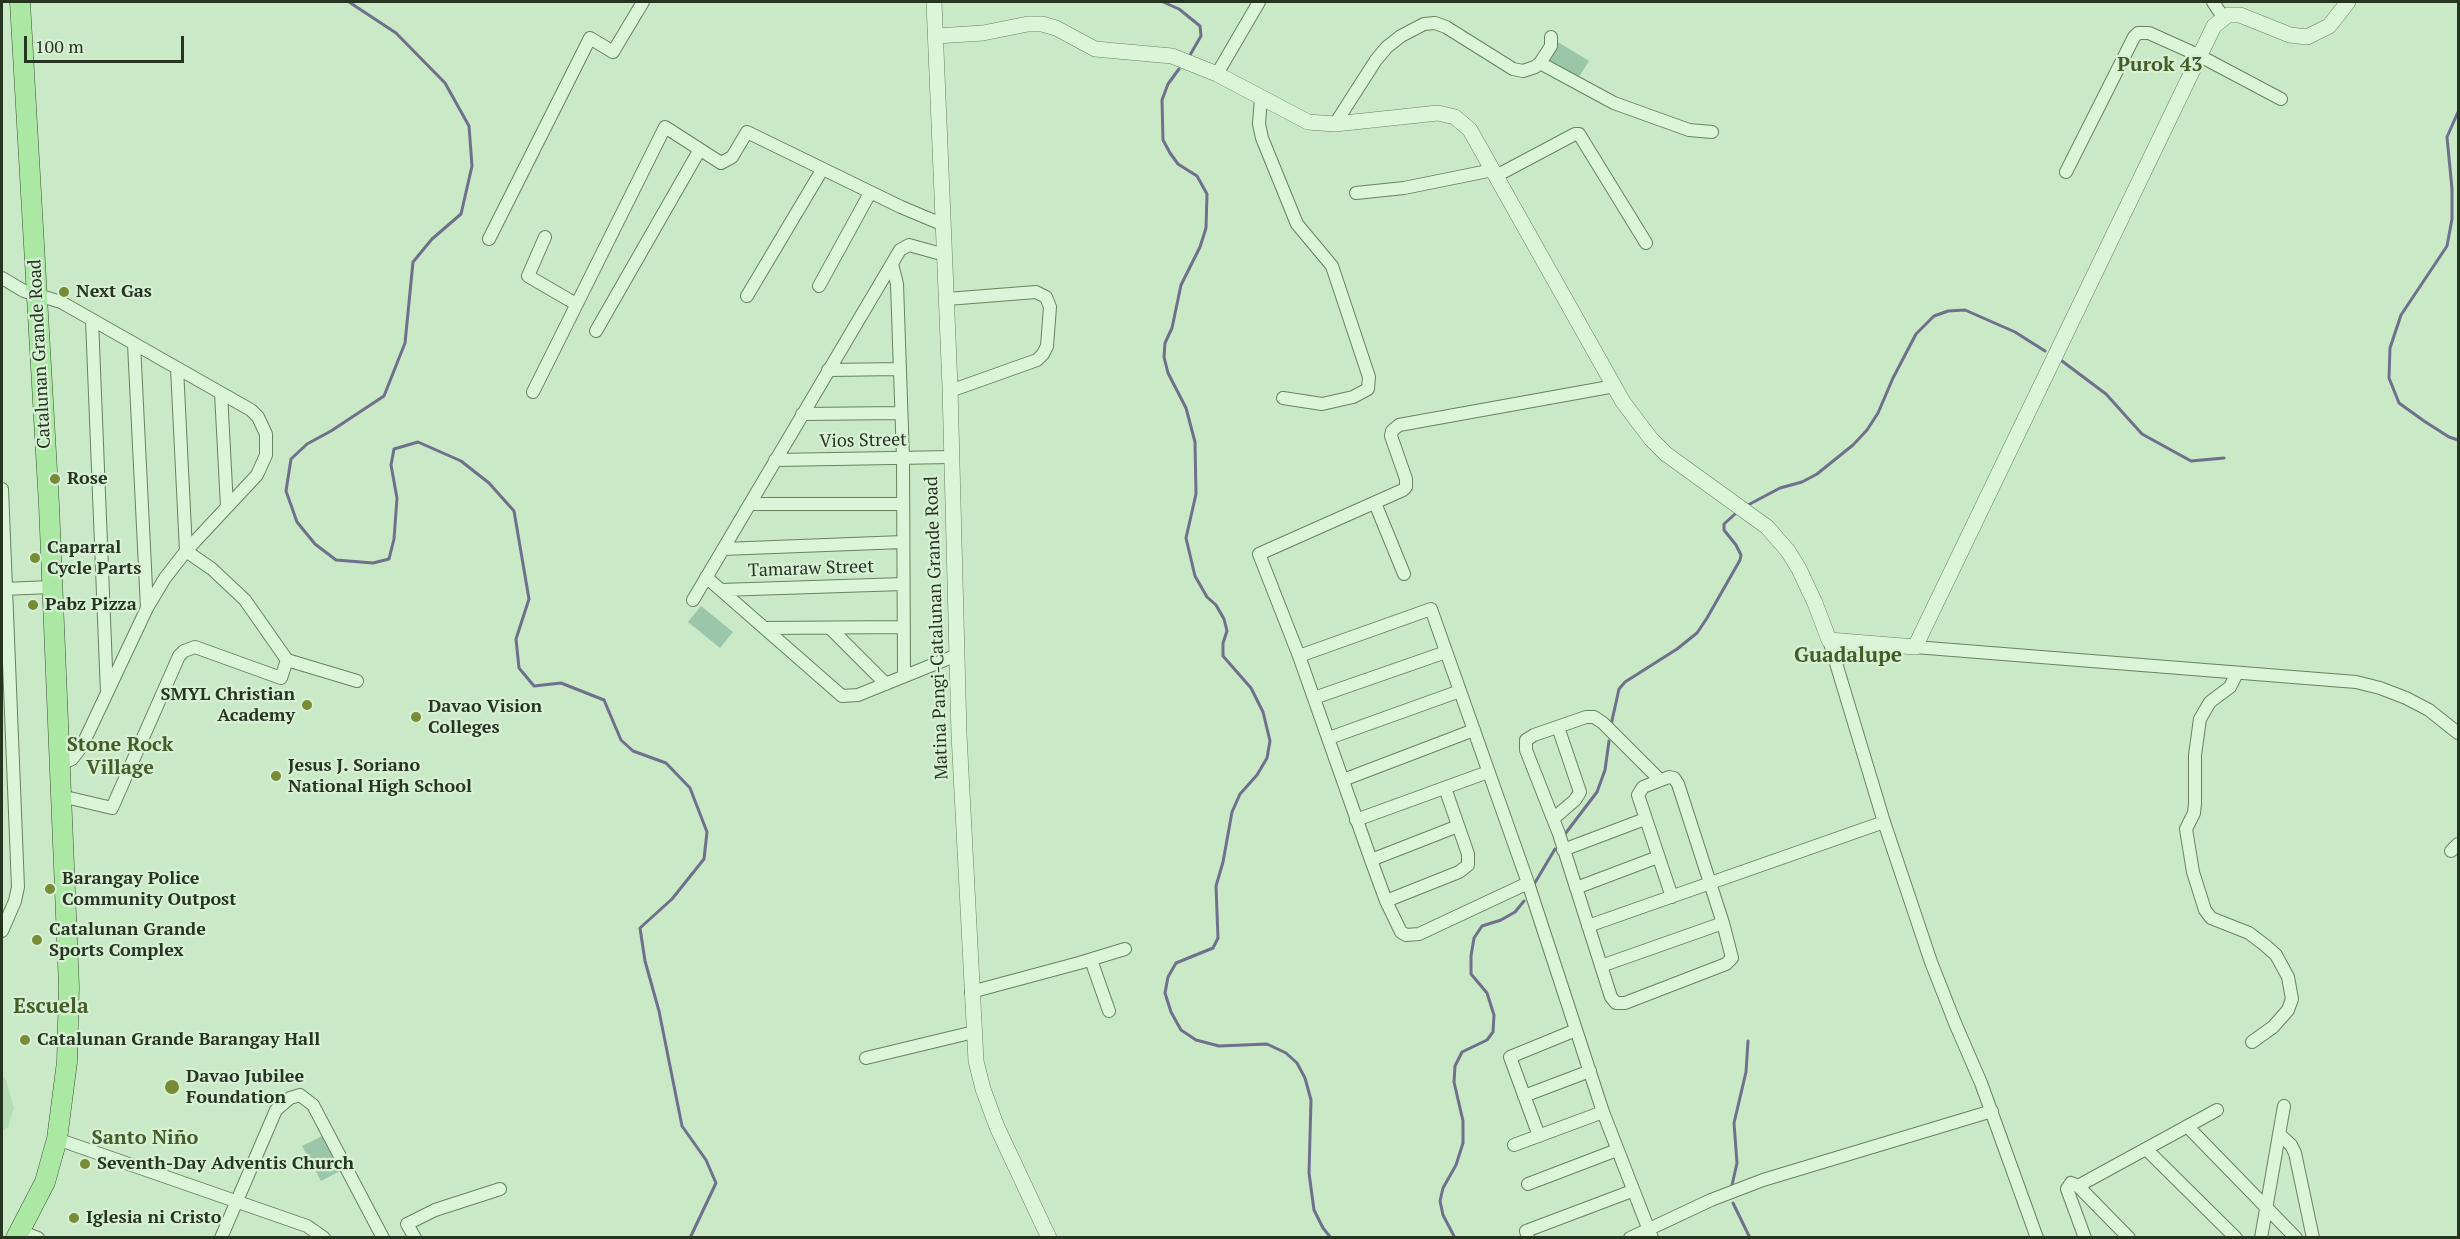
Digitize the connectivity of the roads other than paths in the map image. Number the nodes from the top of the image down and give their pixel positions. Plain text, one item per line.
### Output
1 (20, 2) edge
2 (643, 2) edge
3 (934, 2) edge
4 (1259, 2) edge
5 (2348, 2) edge
6 (2218, 7) edge
7 (936, 36) junction
8 (1551, 37) dead end
9 (2198, 55) junction
10 (1540, 63) junction
11 (1217, 74) junction
12 (1261, 97) junction
13 (2281, 99) dead end
14 (1335, 124) junction
15 (1712, 132) dead end
16 (699, 150) junction
17 (822, 170) junction
18 (2066, 172) dead end
19 (1494, 173) junction
20 (870, 193) junction
21 (1356, 193) dead end
22 (944, 225) junction
23 (545, 237) dead end
24 (489, 239) dead end
25 (1646, 243) dead end
26 (945, 255) junction
27 (892, 264) junction
28 (2, 278) edge
29 (819, 286) dead end
30 (37, 295) junction
31 (747, 296) dead end
32 (947, 299) junction
33 (576, 304) junction
34 (92, 320) junction
35 (596, 331) dead end
36 (134, 344) junction
37 (177, 368) junction
38 (900, 369) junction
39 (828, 370) junction
40 (1615, 386) junction
41 (950, 391) junction
42 (533, 392) dead end
43 (221, 393) junction
44 (1283, 398) dead end
45 (901, 412) junction
46 (802, 414) junction
47 (952, 457) junction
48 (903, 458) junction
49 (775, 460) junction
50 (2, 489) edge
51 (1375, 503) junction
52 (750, 504) junction
53 (903, 504) junction
54 (227, 507) junction
55 (2, 508) edge
56 (903, 542) junction
57 (3, 549) edge
58 (723, 549) junction
59 (186, 551) junction
60 (1404, 574) dead end
61 (706, 577) junction
62 (903, 584) junction
63 (52, 587) junction
64 (4, 589) edge
65 (721, 590) junction
66 (693, 600) dead end
67 (147, 608) junction
68 (904, 627) junction
69 (764, 628) junction
70 (830, 628) junction
71 (1829, 640) junction
72 (1915, 647) junction
73 (1446, 652) junction
74 (957, 655) junction
75 (1299, 656) junction
76 (287, 660) junction
77 (2236, 673) junction
78 (904, 676) junction
79 (357, 681) dead end
80 (886, 684) junction
81 (1460, 691) junction
82 (107, 695) junction
83 (1314, 698) junction
84 (1558, 727) junction
85 (2456, 727) edge
86 (1474, 730) junction
87 (1329, 738) junction
88 (59, 765) junction
89 (1488, 772) junction
90 (1343, 780) junction
91 (1660, 780) junction
92 (1445, 788) junction
93 (61, 796) junction
94 (1553, 819) junction
95 (1646, 819) junction
96 (1356, 820) junction
97 (1884, 822) junction
98 (1458, 826) junction
99 (1563, 850) junction
100 (1658, 857) junction
101 (1371, 860) junction
102 (1710, 883) junction
103 (1528, 884) junction
104 (1576, 888) junction
105 (1672, 897) junction
106 (1386, 901) junction
107 (1723, 923) junction
108 (1588, 926) junction
109 (2, 931) edge
110 (1125, 948) dead end
111 (1091, 960) junction
112 (1601, 966) junction
113 (971, 992) junction
114 (1108, 1011) dead end
115 (1576, 1030) junction
116 (974, 1032) junction
117 (2252, 1042) dead end
118 (866, 1058) dead end
119 (1590, 1071) junction
120 (1524, 1096) junction
121 (2284, 1106) dead end
122 (2217, 1110) dead end
123 (1992, 1111) junction
124 (1603, 1112) junction
125 (2187, 1126) junction
126 (2279, 1134) junction
127 (1539, 1136) junction
128 (57, 1139) junction
129 (1514, 1145) dead end
130 (2146, 1149) junction
131 (1617, 1150) junction
132 (1528, 1184) dead end
133 (2078, 1186) junction
134 (500, 1190) dead end
135 (1632, 1191) junction
136 (236, 1201) junction
137 (2266, 1207) junction
138 (1651, 1234) edge
139 (25, 1235) edge
140 (316, 1235) edge
141 (221, 1238) edge
142 (383, 1238) edge
143 (415, 1238) edge
144 (1049, 1238) edge
145 (1528, 1238) edge
146 (1630, 1238) edge
147 (2037, 1238) edge
148 (2085, 1238) edge
149 (2129, 1238) edge
150 (2236, 1238) edge
151 (2261, 1238) edge
152 (2296, 1238) edge
153 (2313, 1238) edge

1 - 30 main road, Catalunan Grande Road
2 - 24 street
3 - 7 street, Matina Pangi-Catalunan Grande Road
4 - 11 street
5 - 6 street
6 - 9 street
7 - 11 street
7 - 22 street, Matina Pangi-Catalunan Grande Road
8 - 10 street
9 - 13 street
9 - 18 street
9 - 72 street
10 - 14 street
10 - 15 street
11 - 12 street
12 - 14 street
12 - 44 street
14 - 19 street
16 - 17 street
16 - 33 street
16 - 35 street
17 - 20 street
17 - 31 street
19 - 21 street
19 - 25 street
19 - 40 street
20 - 22 street
20 - 29 street
22 - 26 street, Matina Pangi-Catalunan Grande Road
23 - 33 street
26 - 27 street
26 - 32 street, Matina Pangi-Catalunan Grande Road
27 - 38 street
27 - 39 street
28 - 30 street
30 - 34 street
30 - 63 main road, Catalunan Grande Road
32 - 41 street, Matina Pangi-Catalunan Grande Road
32 - 41 street
33 - 42 street
34 - 36 street
34 - 82 street
36 - 37 street
36 - 67 street
37 - 43 street
37 - 59 street
38 - 39 street
38 - 45 street
39 - 46 street
40 - 51 street
40 - 71 street
41 - 47 street, Matina Pangi-Catalunan Grande Road
43 - 54 street
43 - 54 street
45 - 46 street
45 - 48 street
46 - 49 street
47 - 48 street, Vios Street
47 - 74 street, Matina Pangi-Catalunan Grande Road
48 - 49 street, Vios Street
48 - 53 street
49 - 52 street
50 - 55 street
51 - 60 street
51 - 75 street
52 - 53 street
52 - 58 street
53 - 56 street
54 - 59 street
55 - 57 street
56 - 58 street
56 - 62 street
57 - 64 street
58 - 61 street
59 - 67 street
59 - 76 street
61 - 65 street
61 - 66 street
62 - 65 street, Tamaraw Street
62 - 68 street
63 - 64 street
63 - 88 main road, Catalunan Grande Road
64 - 109 street
65 - 69 street
67 - 82 street
68 - 70 street
68 - 78 street
69 - 70 street
69 - 80 street
70 - 80 street
71 - 72 street
71 - 97 street
72 - 77 street
73 - 75 street
73 - 81 street
73 - 83 street
74 - 78 street
74 - 113 street, Matina Pangi-Catalunan Grande Road
75 - 83 street
76 - 79 street
76 - 93 street
77 - 85 street
77 - 117 street
78 - 80 street
81 - 86 street
81 - 87 street
82 - 88 street
83 - 87 street
84 - 91 street
84 - 94 street
84 - 94 street
86 - 89 street
86 - 90 street
87 - 90 street
88 - 93 main road, Catalunan Grande Road
89 - 92 street
89 - 103 street
90 - 96 street
91 - 95 street
91 - 102 street
92 - 96 street
92 - 98 street
93 - 128 main road, Catalunan Grande Road
94 - 99 street
95 - 99 street
95 - 100 street
96 - 101 street
97 - 102 street
97 - 123 street
98 - 101 street
98 - 106 street
99 - 104 street
100 - 104 street
100 - 105 street
101 - 106 street
102 - 105 street
102 - 107 street
103 - 106 street
103 - 115 street
104 - 108 street
105 - 108 street
107 - 112 street
107 - 112 street
108 - 112 street
110 - 111 street
111 - 113 street
111 - 114 street
113 - 116 street, Matina Pangi-Catalunan Grande Road
115 - 119 street
115 - 120 street
116 - 118 street
116 - 144 street, Matina Pangi-Catalunan Grande Road
119 - 120 street
119 - 124 street
120 - 127 street
121 - 126 street
122 - 125 street
123 - 138 street
123 - 147 street
124 - 127 street
124 - 131 street
125 - 130 street
125 - 137 street
126 - 137 street
126 - 153 street
127 - 129 street
128 - 136 street
128 - 139 main road, Catalunan Grande Road
130 - 133 street
130 - 150 street
131 - 132 street
131 - 135 street
133 - 148 street
133 - 149 street
134 - 143 street
135 - 138 street
135 - 145 street
136 - 140 street
136 - 141 street
136 - 142 street
137 - 151 street
137 - 152 street
138 - 146 street

